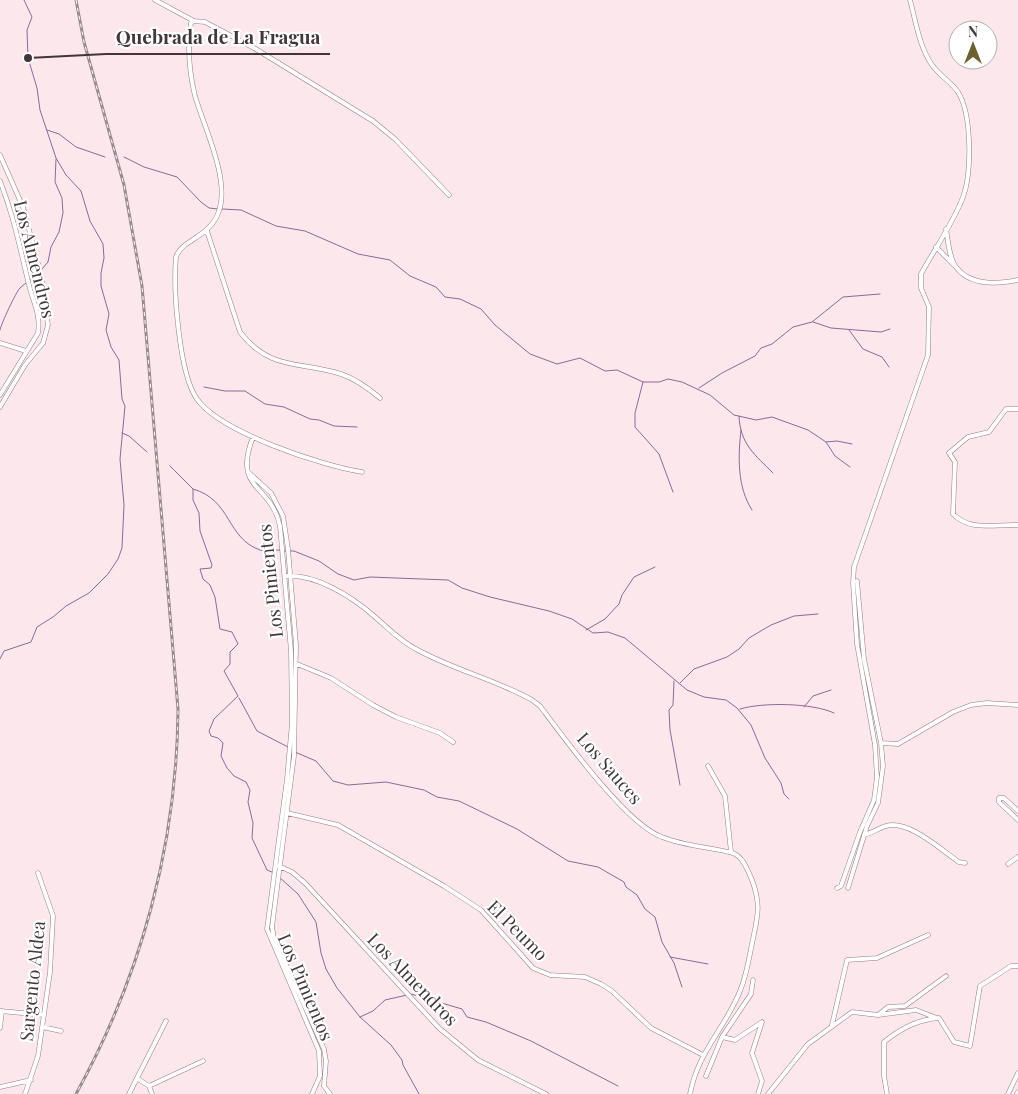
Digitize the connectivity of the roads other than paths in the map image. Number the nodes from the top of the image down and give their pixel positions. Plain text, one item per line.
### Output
1 (156, 0) edge
2 (910, 0) edge
3 (194, 21) junction
4 (378, 116) dead end
5 (374, 121) junction
6 (0, 155) edge
7 (0, 181) edge
8 (449, 195) dead end
9 (946, 229) junction
10 (207, 231) junction
11 (936, 246) junction
12 (956, 267) junction
13 (1018, 280) edge
14 (0, 343) edge
15 (32, 343) junction
16 (41, 345) junction
17 (26, 351) junction
18 (0, 395) edge
19 (380, 398) dead end
20 (0, 407) edge
21 (1018, 409) edge
22 (253, 437) junction
23 (248, 472) junction
24 (362, 472) dead end
25 (1018, 525) edge
26 (285, 576) junction
27 (291, 576) junction
28 (857, 581) dead end
29 (297, 664) junction
30 (1018, 705) edge
31 (453, 742) dead end
32 (882, 743) junction
33 (708, 766) dead end
34 (1018, 811) edge
35 (282, 812) junction
36 (288, 813) junction
37 (1018, 820) edge
38 (864, 835) junction
39 (731, 852) junction
40 (1018, 857) edge
41 (965, 863) dead end
42 (1008, 864) dead end
43 (275, 865) junction
44 (280, 867) junction
45 (38, 873) dead end
46 (837, 888) dead end
47 (848, 888) dead end
48 (928, 935) dead end
49 (1018, 966) edge
50 (946, 976) dead end
51 (753, 980) dead end
52 (1, 1011) edge
53 (44, 1015) junction
54 (878, 1015) junction
55 (939, 1018) junction
56 (166, 1021) dead end
57 (832, 1025) junction
58 (42, 1026) junction
59 (0, 1028) edge
60 (61, 1031) dead end
61 (722, 1037) junction
62 (703, 1055) junction
63 (203, 1061) dead end
64 (1018, 1073) edge
65 (706, 1076) dead end
66 (138, 1079) junction
67 (32, 1080) junction
68 (148, 1086) junction
69 (317, 1086) junction
70 (324, 1086) junction
71 (0, 1087) edge
72 (25, 1094) edge
73 (129, 1094) edge
74 (152, 1094) edge
75 (312, 1094) edge
76 (330, 1094) edge
77 (546, 1094) edge
78 (690, 1094) edge
79 (758, 1094) edge
80 (768, 1094) edge
81 (887, 1094) edge
82 (1008, 1094) edge

1 - 3 street
2 - 9 street
3 - 5 street
3 - 10 street
4 - 5 street
5 - 8 street
6 - 16 street, Los Almendros
7 - 15 street, Los Almendros
9 - 11 street
9 - 12 street
10 - 19 street
10 - 22 street
11 - 12 street
11 - 46 street
12 - 13 street
14 - 17 street
15 - 16 street, Los Almendros
15 - 17 street, Los Almendros
16 - 20 street, Los Almendros
17 - 18 street, Los Almendros
21 - 25 street
22 - 23 street
22 - 24 street
23 - 26 street, Los Pimientos
23 - 27 street, Los Pimientos
26 - 27 street, Los Sauces
26 - 35 street, Los Pimientos
27 - 29 street, Los Pimientos
27 - 39 street, Los Sauces
28 - 32 street
29 - 31 street
29 - 36 street, Los Pimientos
30 - 32 street
32 - 38 street
33 - 39 street
34 - 37 street
35 - 36 street, El Peumo
35 - 43 street, Los Pimientos
36 - 44 street, Los Pimientos
36 - 62 street, El Peumo
38 - 41 street
38 - 47 street
39 - 62 street
40 - 42 street
43 - 44 street, Los Almendros
43 - 69 street, Los Pimientos
44 - 70 street, Los Pimientos
44 - 77 street, Los Almendros
45 - 53 street, Sargento Aldea
48 - 57 street
49 - 55 street
50 - 54 street
51 - 61 street
52 - 53 street
52 - 59 street
53 - 58 street, Sargento Aldea
54 - 55 street
54 - 57 street
55 - 81 street
56 - 66 street
57 - 80 street
58 - 60 street
58 - 67 street, Sargento Aldea
61 - 65 street
61 - 79 street
62 - 78 street
63 - 68 street
64 - 82 street
66 - 68 street
66 - 73 street
67 - 71 street
67 - 72 street, Sargento Aldea
68 - 74 street
69 - 70 street
69 - 75 street
70 - 76 street

